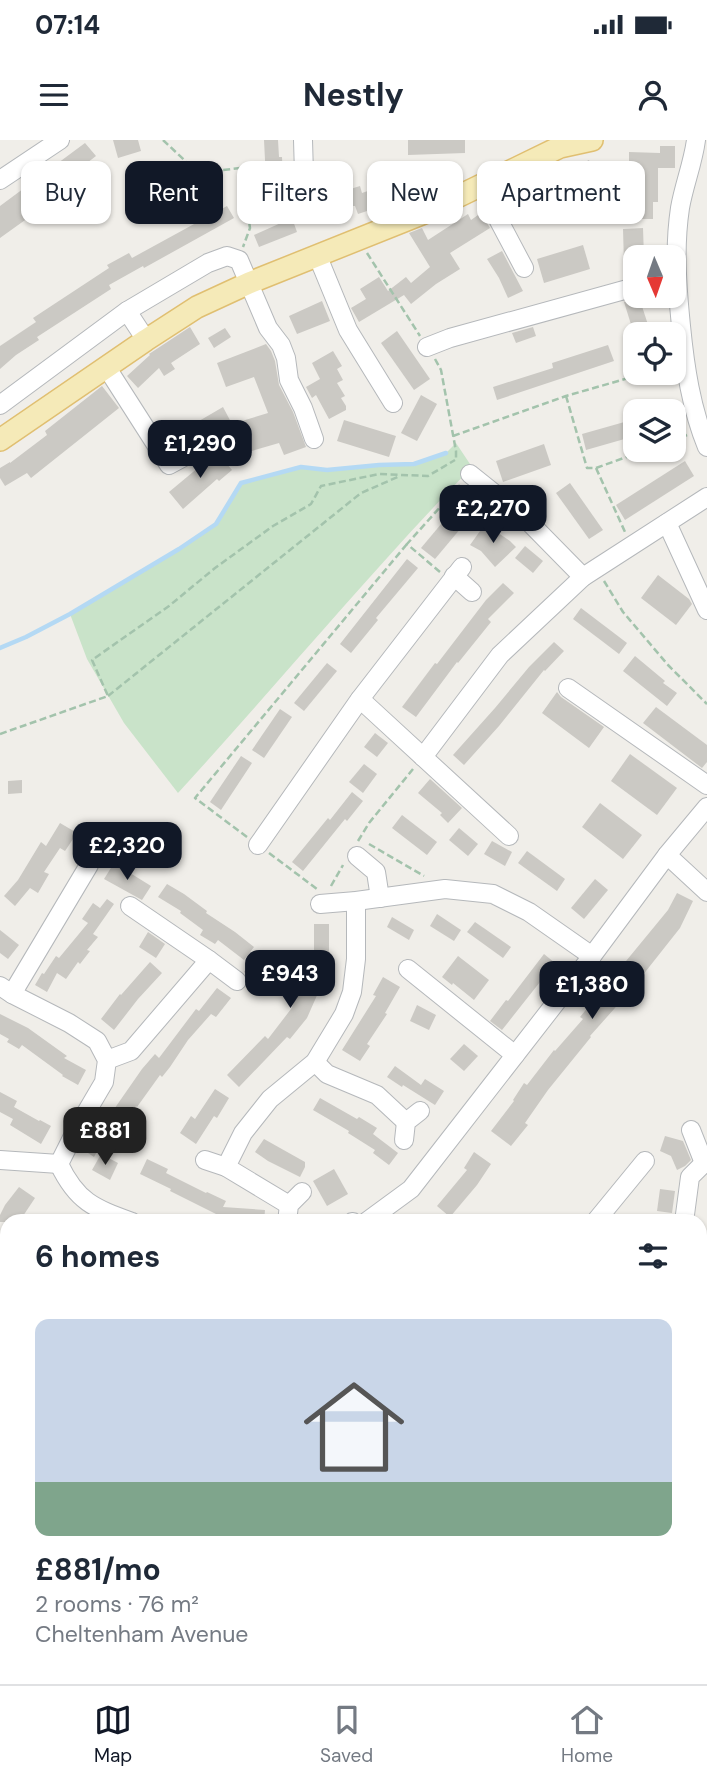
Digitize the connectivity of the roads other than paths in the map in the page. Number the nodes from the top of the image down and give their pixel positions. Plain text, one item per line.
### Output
1 (60, 140) edge
2 (303, 140) edge
3 (592, 140) edge
4 (696, 140) edge
5 (35, 147) edge
6 (304, 161) edge
7 (531, 161) edge
8 (0, 180) edge
9 (477, 187) edge
10 (501, 224) edge
11 (677, 245) edge
12 (318, 257) junction
13 (524, 268) dead end
14 (249, 283) junction
15 (623, 291) edge
16 (679, 308) edge
17 (127, 311) junction
18 (146, 340) junction
19 (427, 347) dead end
20 (107, 368) junction
21 (381, 396) dead end
22 (0, 405) edge
23 (1, 436) edge
24 (314, 439) dead end
25 (208, 444) dead end
26 (707, 447) edge
27 (470, 474) road end
28 (707, 497) edge
29 (667, 523) junction
30 (590, 573) junction
31 (472, 592) dead end
32 (707, 610) edge
33 (568, 688) dead end
34 (360, 699) junction
35 (423, 757) junction
36 (707, 785) edge
37 (707, 807) edge
38 (509, 836) dead end
39 (258, 845) road end
40 (354, 852) road end
41 (667, 855) junction
42 (89, 865) dead end
43 (707, 892) edge
44 (380, 898) junction
45 (356, 901) junction
46 (320, 904) dead end
47 (130, 906) dead end
48 (592, 956) junction
49 (209, 960) junction
50 (408, 969) dead end
51 (237, 981) dead end
52 (6, 990) edge
53 (515, 1055) junction
54 (107, 1060) junction
55 (315, 1062) junction
56 (691, 1130) dead end
57 (404, 1140) dead end
58 (0, 1160) edge
59 (205, 1160) dead end
60 (645, 1161) dead end
61 (706, 1163) edge
62 (59, 1164) junction
63 (226, 1167) junction
64 (302, 1192) dead end
65 (288, 1213) edge
66 (110, 1214) edge
67 (377, 1214) edge
68 (602, 1214) edge
69 (685, 1214) edge

1 - 5 street
2 - 6 street
3 - 7 main road
4 - 11 street
5 - 8 street
9 - 12 main road
10 - 13 street
12 - 14 main road
12 - 21 street
14 - 17 street
14 - 18 main road
14 - 24 street
15 - 19 street
16 - 26 street
17 - 18 street
17 - 22 street
18 - 20 main road
20 - 23 main road
20 - 25 street
27 - 30 street
28 - 29 street
29 - 30 street
29 - 32 street
30 - 35 street
31 - 34 street
33 - 36 street
34 - 35 street
34 - 39 street
35 - 38 street
37 - 41 street
40 - 44 street
41 - 43 street
41 - 48 street
42 - 52 street
44 - 45 street
44 - 48 street
45 - 46 street
45 - 55 street
47 - 49 street
48 - 53 street
49 - 51 street
49 - 54 street
50 - 53 street
52 - 54 street
53 - 67 street
54 - 62 street
55 - 57 street
55 - 63 street
56 - 61 street
58 - 62 street
59 - 63 street
60 - 68 street
61 - 69 street
62 - 66 street
63 - 65 street
64 - 65 street

